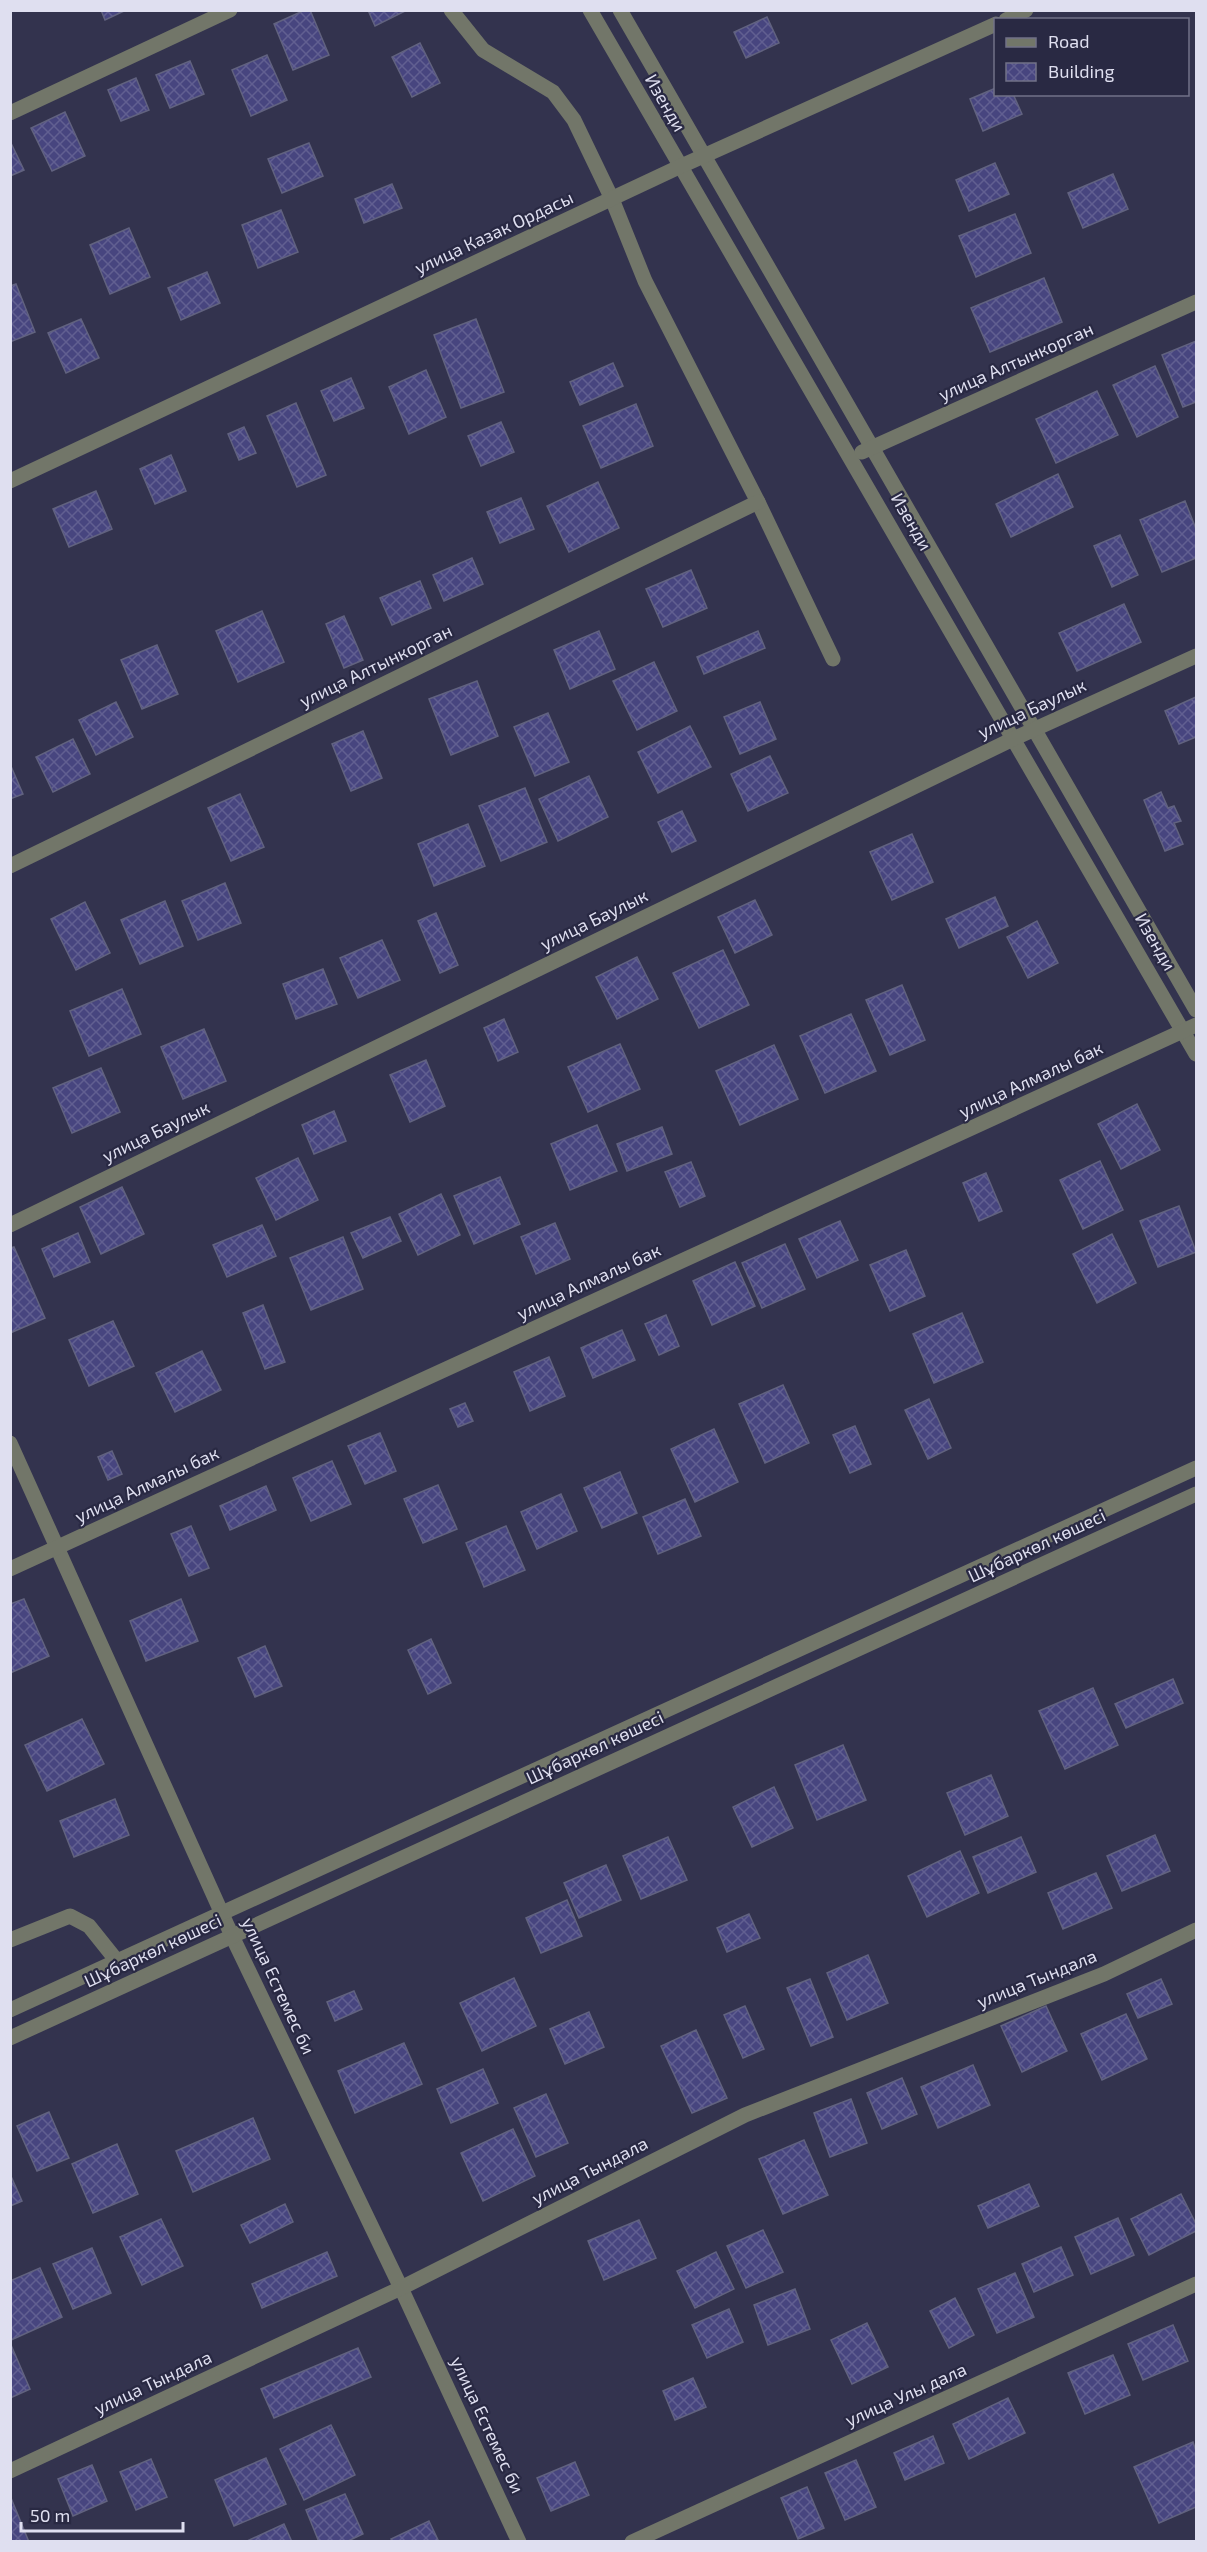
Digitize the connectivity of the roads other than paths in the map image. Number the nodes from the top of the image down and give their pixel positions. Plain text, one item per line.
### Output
1 (230, 10) edge
2 (452, 10) edge
3 (590, 10) edge
4 (620, 10) edge
5 (1026, 10) edge
6 (1010, 18) edge
7 (994, 25) edge
8 (10, 113) edge
9 (705, 156) junction
10 (679, 167) junction
11 (612, 199) junction
12 (1197, 302) edge
13 (871, 448) junction
14 (851, 457) junction
15 (10, 481) edge
16 (758, 502) junction
17 (1197, 656) edge
18 (833, 659) dead end
19 (1034, 729) junction
20 (1013, 739) junction
21 (10, 866) edge
22 (1197, 1010) edge
23 (1190, 1028) edge
24 (1197, 1054) edge
25 (10, 1225) edge
26 (10, 1443) edge
27 (1197, 1468) edge
28 (1197, 1494) edge
29 (58, 1547) junction
30 (10, 1569) edge
31 (222, 1912) junction
32 (1197, 1930) edge
33 (232, 1936) junction
34 (10, 1941) edge
35 (117, 1962) junction
36 (10, 2010) edge
37 (10, 2038) edge
38 (1197, 2284) edge
39 (402, 2288) junction
40 (10, 2471) edge
41 (519, 2541) edge
42 (632, 2541) edge

1 - 8 street
2 - 11 street
3 - 10 street, Изенди
4 - 9 street, Изенди
5 - 6 street
7 - 9 street, улица Казак Ордасы
9 - 10 street, улица Казак Ордасы
9 - 13 street, Изенди
10 - 11 street, улица Казак Ордасы
10 - 14 street, Изенди
11 - 15 street, улица Казак Ордасы
11 - 16 street
12 - 13 street, улица Алтынкорган
13 - 14 street, улица Алтынкорган
13 - 19 street, Изенди
14 - 20 street, Изенди
16 - 18 street
16 - 21 street, улица Алтынкорган
17 - 19 street, улица Баулык
19 - 20 street, улица Баулык
19 - 22 street, Изенди
20 - 23 street, Изенди
20 - 25 street, улица Баулык
23 - 24 street, Изенди
23 - 29 street, улица Алмалы бак
26 - 29 street, улица Естемес би
27 - 31 street, Шұбаркөл көшесі
28 - 33 street, Шұбаркөл көшесі
29 - 30 street, улица Алмалы бак
29 - 31 street, улица Естемес би
31 - 33 street, улица Естемес би
31 - 35 street, Шұбаркөл көшесі
32 - 39 street, улица Тындала
33 - 37 street, Шұбаркөл көшесі
33 - 39 street, улица Естемес би
34 - 35 street, Шұбаркөл көшесі
35 - 36 street, Шұбаркөл көшесі
38 - 42 street, улица Улы дала
39 - 40 street, улица Тындала
39 - 41 street, улица Естемес би

